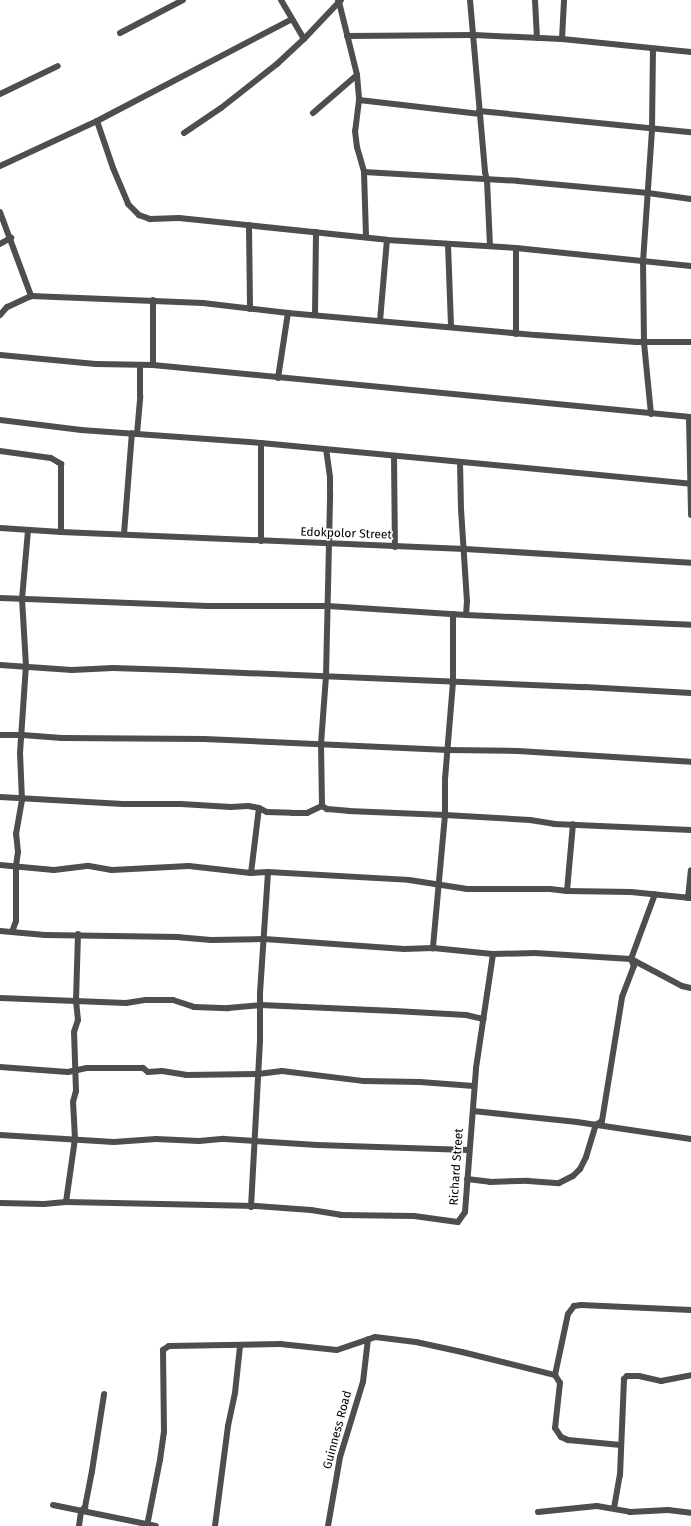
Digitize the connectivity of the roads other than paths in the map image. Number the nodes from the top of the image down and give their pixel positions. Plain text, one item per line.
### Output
1 (183, 0) edge
2 (281, 0) edge
3 (470, 0) edge
4 (535, 0) edge
5 (564, 0) edge
6 (339, 1) edge
7 (292, 19) junction
8 (120, 33) dead end
9 (474, 35) junction
10 (347, 36) junction
11 (537, 38) junction
12 (304, 39) junction
13 (562, 39) junction
14 (653, 49) junction
15 (691, 52) edge
16 (58, 66) dead end
17 (357, 75) junction
18 (0, 94) edge
19 (360, 100) junction
20 (314, 113) dead end
21 (480, 113) junction
22 (97, 121) junction
23 (652, 129) junction
24 (691, 132) edge
25 (184, 133) dead end
26 (0, 166) edge
27 (364, 172) junction
28 (487, 180) junction
29 (648, 193) junction
30 (691, 199) edge
31 (0, 212) edge
32 (249, 225) junction
33 (316, 232) junction
34 (366, 237) junction
35 (11, 238) junction
36 (386, 240) junction
37 (0, 244) edge
38 (448, 244) junction
39 (490, 245) junction
40 (516, 248) junction
41 (643, 262) junction
42 (691, 266) edge
43 (31, 296) junction
44 (153, 300) junction
45 (250, 309) junction
46 (288, 313) junction
47 (0, 315) edge
48 (315, 315) junction
49 (380, 321) junction
50 (450, 327) junction
51 (516, 334) junction
52 (644, 342) junction
53 (691, 342) edge
54 (0, 355) edge
55 (140, 365) junction
56 (153, 365) junction
57 (278, 378) junction
58 (651, 414) junction
59 (690, 417) edge
60 (0, 420) edge
61 (134, 434) junction
62 (261, 443) junction
63 (326, 450) junction
64 (0, 451) edge
65 (394, 457) junction
66 (460, 462) junction
67 (690, 484) edge
68 (691, 515) edge
69 (0, 528) edge
70 (28, 530) junction
71 (61, 532) junction
72 (124, 534) junction
73 (260, 541) junction
74 (329, 544) junction
75 (395, 547) junction
76 (465, 549) junction
77 (691, 563) edge
78 (0, 598) edge
79 (22, 599) junction
80 (328, 606) junction
81 (453, 614) junction
82 (466, 615) junction
83 (691, 624) edge
84 (0, 664) edge
85 (26, 666) junction
86 (326, 676) junction
87 (452, 682) junction
88 (691, 693) edge
89 (0, 734) edge
90 (21, 735) junction
91 (321, 744) junction
92 (448, 750) junction
93 (691, 762) edge
94 (0, 797) edge
95 (22, 800) junction
96 (322, 806) junction
97 (259, 808) junction
98 (445, 815) junction
99 (573, 824) junction
100 (691, 830) edge
101 (0, 865) edge
102 (16, 866) junction
103 (691, 870) edge
104 (268, 872) junction
105 (251, 873) junction
106 (440, 884) junction
107 (567, 891) junction
108 (655, 894) junction
109 (690, 898) edge
110 (0, 931) edge
111 (12, 932) junction
112 (78, 934) junction
113 (264, 939) junction
114 (433, 948) junction
115 (493, 954) junction
116 (631, 959) junction
117 (691, 988) edge
118 (0, 998) edge
119 (76, 1002) junction
120 (261, 1006) junction
121 (484, 1019) junction
122 (0, 1067) edge
123 (75, 1071) junction
124 (258, 1074) junction
125 (474, 1086) junction
126 (473, 1111) junction
127 (596, 1125) junction
128 (0, 1134) edge
129 (75, 1139) junction
130 (691, 1139) edge
131 (254, 1140) junction
132 (468, 1150) junction
133 (467, 1179) junction
134 (66, 1202) junction
135 (0, 1203) edge
136 (251, 1206) junction
137 (691, 1310) edge
138 (368, 1339) junction
139 (240, 1346) junction
140 (555, 1375) junction
141 (691, 1375) edge
142 (104, 1394) dead end
143 (621, 1445) junction
144 (53, 1505) dead end
145 (614, 1508) junction
146 (81, 1511) junction
147 (538, 1512) dead end
148 (691, 1513) edge
149 (147, 1525) edge
150 (79, 1526) edge
151 (156, 1526) edge
152 (215, 1526) edge
153 (328, 1526) edge

1 - 8 street
2 - 7 street
3 - 9 street
4 - 11 street
5 - 13 street
6 - 10 street
6 - 12 street
7 - 12 street
7 - 22 street
9 - 10 street
9 - 11 street
9 - 21 street
10 - 17 street
11 - 13 street
12 - 25 street
13 - 14 street
14 - 15 street
14 - 23 street
16 - 18 street
17 - 19 street
17 - 20 street
19 - 21 street
19 - 27 street
21 - 23 street
21 - 28 street
22 - 26 street
22 - 32 street
23 - 24 street
23 - 29 street
27 - 28 street
27 - 34 street
28 - 29 street
28 - 39 street
29 - 30 street
29 - 41 street
31 - 35 street
32 - 33 street
32 - 45 street
33 - 34 street
33 - 48 street
34 - 36 street
35 - 37 street
35 - 43 street
36 - 38 street
36 - 49 street
38 - 39 street
38 - 50 street
39 - 40 street
40 - 41 street
40 - 51 street
41 - 42 street
41 - 52 street
43 - 44 street
43 - 47 street
44 - 45 street
44 - 56 street
45 - 46 street
46 - 48 street
46 - 57 street
48 - 49 street
49 - 50 street
50 - 51 street
51 - 52 street
52 - 53 street
52 - 58 street
54 - 55 street
55 - 56 street
55 - 61 street
56 - 57 street
57 - 58 street
58 - 59 street
59 - 67 street
60 - 61 street
61 - 62 street
61 - 72 street
62 - 63 street
62 - 73 street
63 - 65 street
63 - 74 street
64 - 71 street
65 - 66 street
65 - 75 street
66 - 67 street
66 - 76 street
67 - 68 street
69 - 70 street, Edokpolor Street
70 - 71 street, Edokpolor Street
70 - 79 street
71 - 72 street, Edokpolor Street
72 - 73 street, Edokpolor Street
73 - 74 street, Edokpolor Street
74 - 75 street, Edokpolor Street
74 - 80 street
75 - 76 street, Edokpolor Street
76 - 77 street, Edokpolor Street
76 - 82 street
78 - 79 street
79 - 80 street
79 - 85 street
80 - 81 street
80 - 86 street
81 - 82 street
81 - 87 street
82 - 83 street
84 - 85 street
85 - 86 street
85 - 90 street
86 - 87 street
86 - 91 street
87 - 88 street
87 - 92 street
89 - 90 street
90 - 91 street
90 - 95 street
91 - 92 street
91 - 96 street
92 - 93 street
92 - 98 street
94 - 95 street
95 - 97 street
95 - 102 street
96 - 97 street
96 - 98 street
97 - 105 street
98 - 99 street
98 - 106 street
99 - 100 street
99 - 107 street
101 - 102 street
102 - 105 street
102 - 111 street
103 - 109 street
104 - 105 street
104 - 106 street
104 - 113 street
106 - 107 street
106 - 114 street
107 - 108 street
108 - 109 street
108 - 116 street
110 - 111 street
111 - 112 street
112 - 113 street
112 - 119 street
113 - 114 street
113 - 120 street
114 - 115 street
115 - 116 street
115 - 121 street, Richard Street
116 - 117 street
116 - 127 street
118 - 119 street
119 - 120 street
119 - 123 street
120 - 121 street
120 - 124 street
121 - 125 street, Richard Street
122 - 123 street
123 - 124 street
123 - 129 street
124 - 125 street
124 - 131 street
125 - 126 street, Richard Street
126 - 127 street
126 - 132 street, Richard Street
127 - 130 street
127 - 133 street
128 - 129 street
129 - 131 street
129 - 134 street
131 - 132 street
131 - 136 street
132 - 133 street, Richard Street
133 - 136 street, Richard Street
134 - 135 street
134 - 136 street
137 - 140 street
138 - 139 street
138 - 140 street
138 - 153 street, Guinness Road
139 - 149 street
139 - 152 street
140 - 143 street
141 - 143 street
142 - 146 street
143 - 145 street
144 - 146 street
145 - 147 street
145 - 148 street
146 - 149 street
146 - 150 street
149 - 151 street

